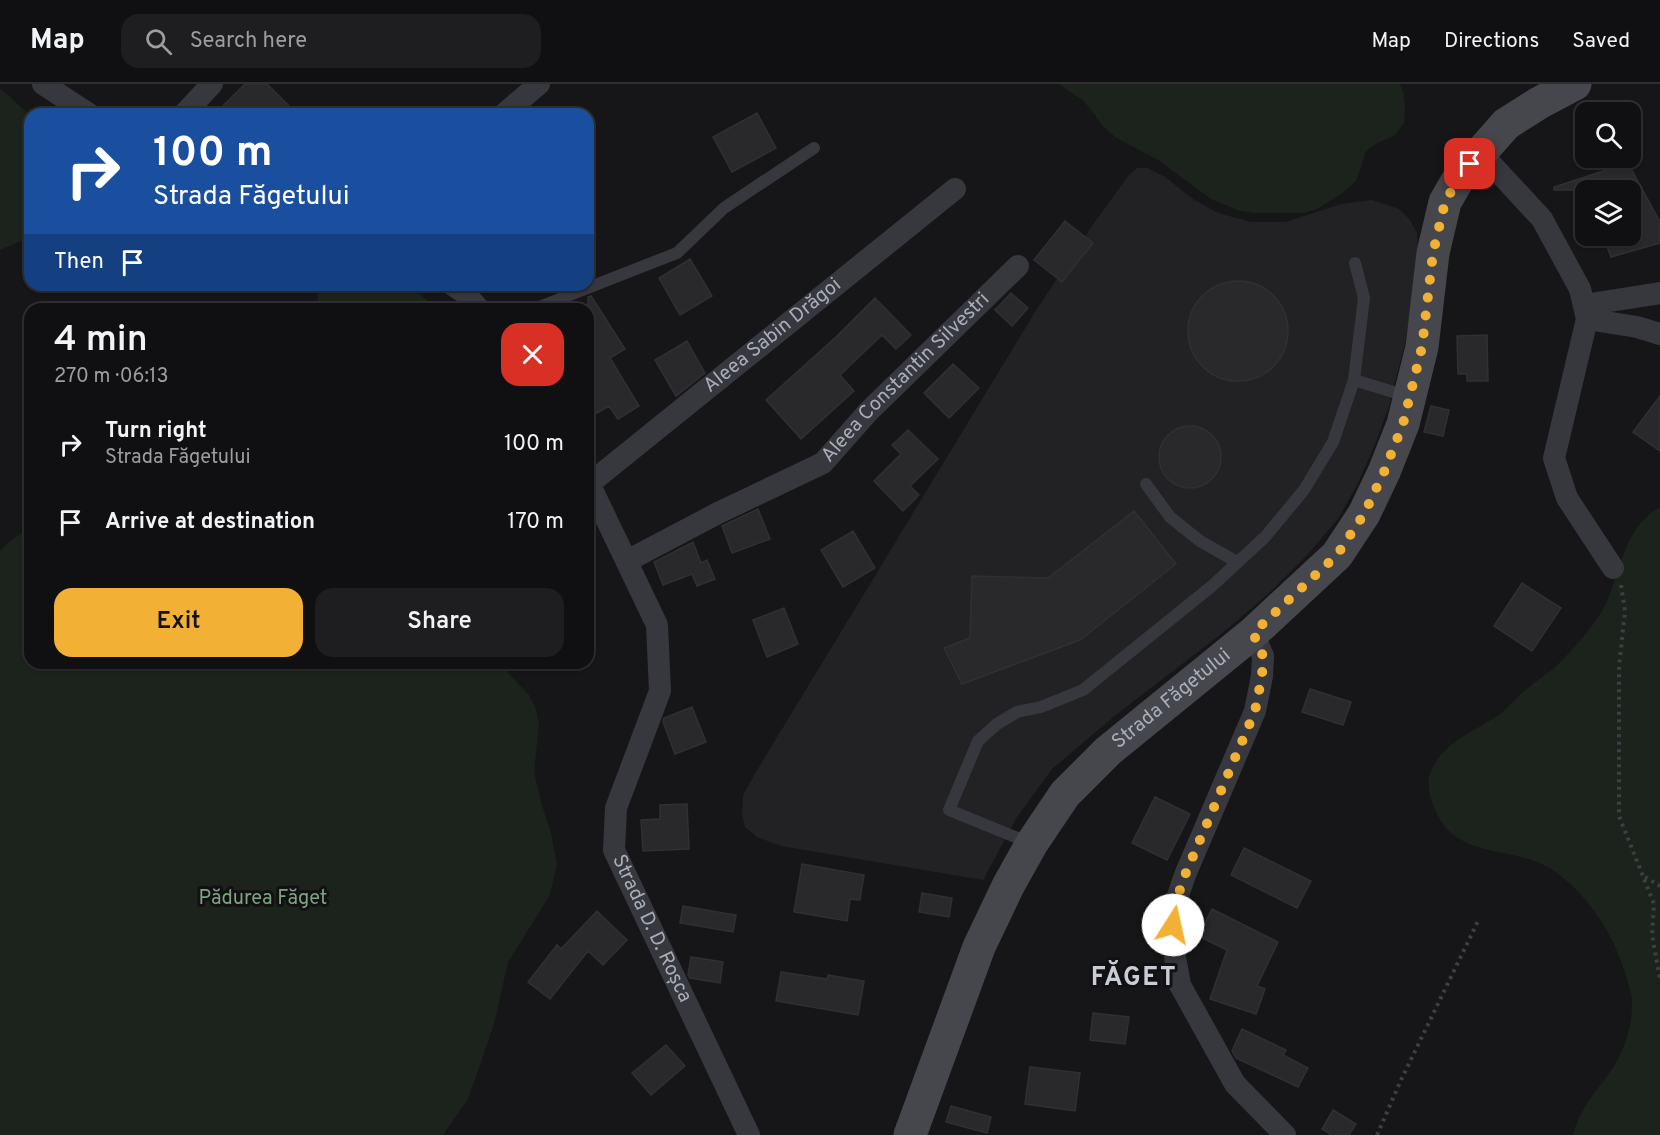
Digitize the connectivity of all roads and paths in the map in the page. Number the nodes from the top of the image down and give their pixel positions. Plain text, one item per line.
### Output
1 (212, 84) edge
2 (539, 84) edge
3 (1575, 84) edge
4 (57, 88) edge
5 (82, 108) edge
6 (190, 108) edge
7 (511, 108) edge
8 (814, 148) dead end
9 (1480, 152) junction
10 (955, 189) dead end
11 (1355, 263) dead end
12 (1018, 266) dead end
13 (594, 286) edge
14 (462, 291) edge
15 (580, 291) edge
16 (1660, 293) edge
17 (474, 303) edge
18 (549, 303) edge
19 (1585, 312) junction
20 (1660, 334) edge
21 (1354, 380) junction
22 (1410, 397) junction
23 (594, 478) edge
24 (1146, 484) dead end
25 (594, 492) edge
26 (627, 561) junction
27 (1237, 562) junction
28 (1613, 568) joint
29 (1253, 633) junction
30 (1032, 843) junction
31 (1644, 877) junction
32 (1660, 886) edge
33 (1479, 919) dead end
34 (1660, 979) edge
35 (749, 1135) edge
36 (910, 1135) edge
37 (1286, 1135) edge
38 (1377, 1135) edge

1 - 6 street
2 - 7 street
3 - 9 main road, Strada Făgetului
4 - 5 street
8 - 13 lane
9 - 19 street
9 - 22 main road, Strada Făgetului
10 - 23 street, Aleea Sabin Drăgoi
11 - 21 lane
12 - 26 street, Aleea Constantin Silvestri
14 - 17 street
15 - 18 lane
16 - 19 street
19 - 20 street
19 - 28 street
21 - 22 lane
21 - 27 lane
22 - 29 main road, Strada Făgetului
24 - 27 lane
25 - 26 street, Strada D. D. Roșca
26 - 35 street, Strada D. D. Roșca
27 - 30 lane
28 - 31 path
29 - 30 main road, Strada Făgetului
29 - 37 street
30 - 36 main road, Strada Făgetului
31 - 32 path
31 - 34 path
33 - 38 path

